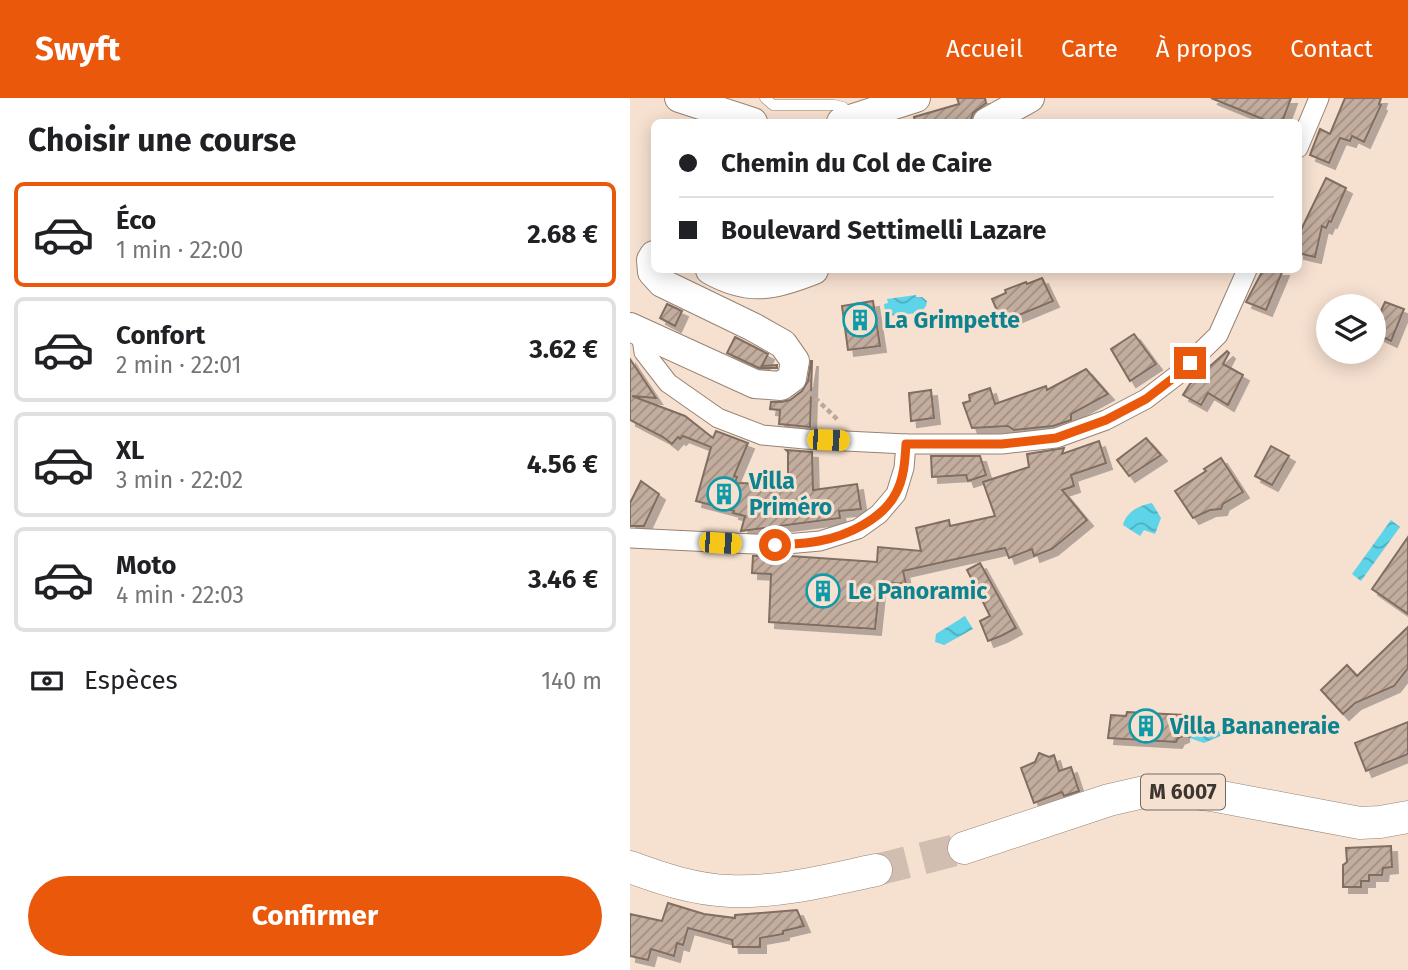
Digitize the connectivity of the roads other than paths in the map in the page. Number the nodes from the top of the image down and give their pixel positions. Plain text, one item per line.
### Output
1 (679, 98) edge
2 (765, 98) edge
3 (916, 98) edge
4 (1030, 98) edge
5 (1319, 98) edge
6 (744, 119) edge
7 (846, 119) edge
8 (852, 119) edge
9 (992, 119) edge
10 (1302, 138) edge
11 (653, 273) edge
12 (716, 273) edge
13 (806, 273) edge
14 (1246, 273) edge
15 (635, 330) edge
16 (906, 444) junction
17 (630, 538) edge
18 (1408, 817) edge
19 (964, 848) tunnel mouth
20 (630, 867) edge
21 (876, 870) tunnel mouth

1 - 6 street
2 - 7 lane
3 - 8 street
4 - 9 street
5 - 10 street
11 - 15 street
12 - 13 street
14 - 16 street
15 - 16 street
16 - 17 street
18 - 19 main road, M 6007
20 - 21 main road

